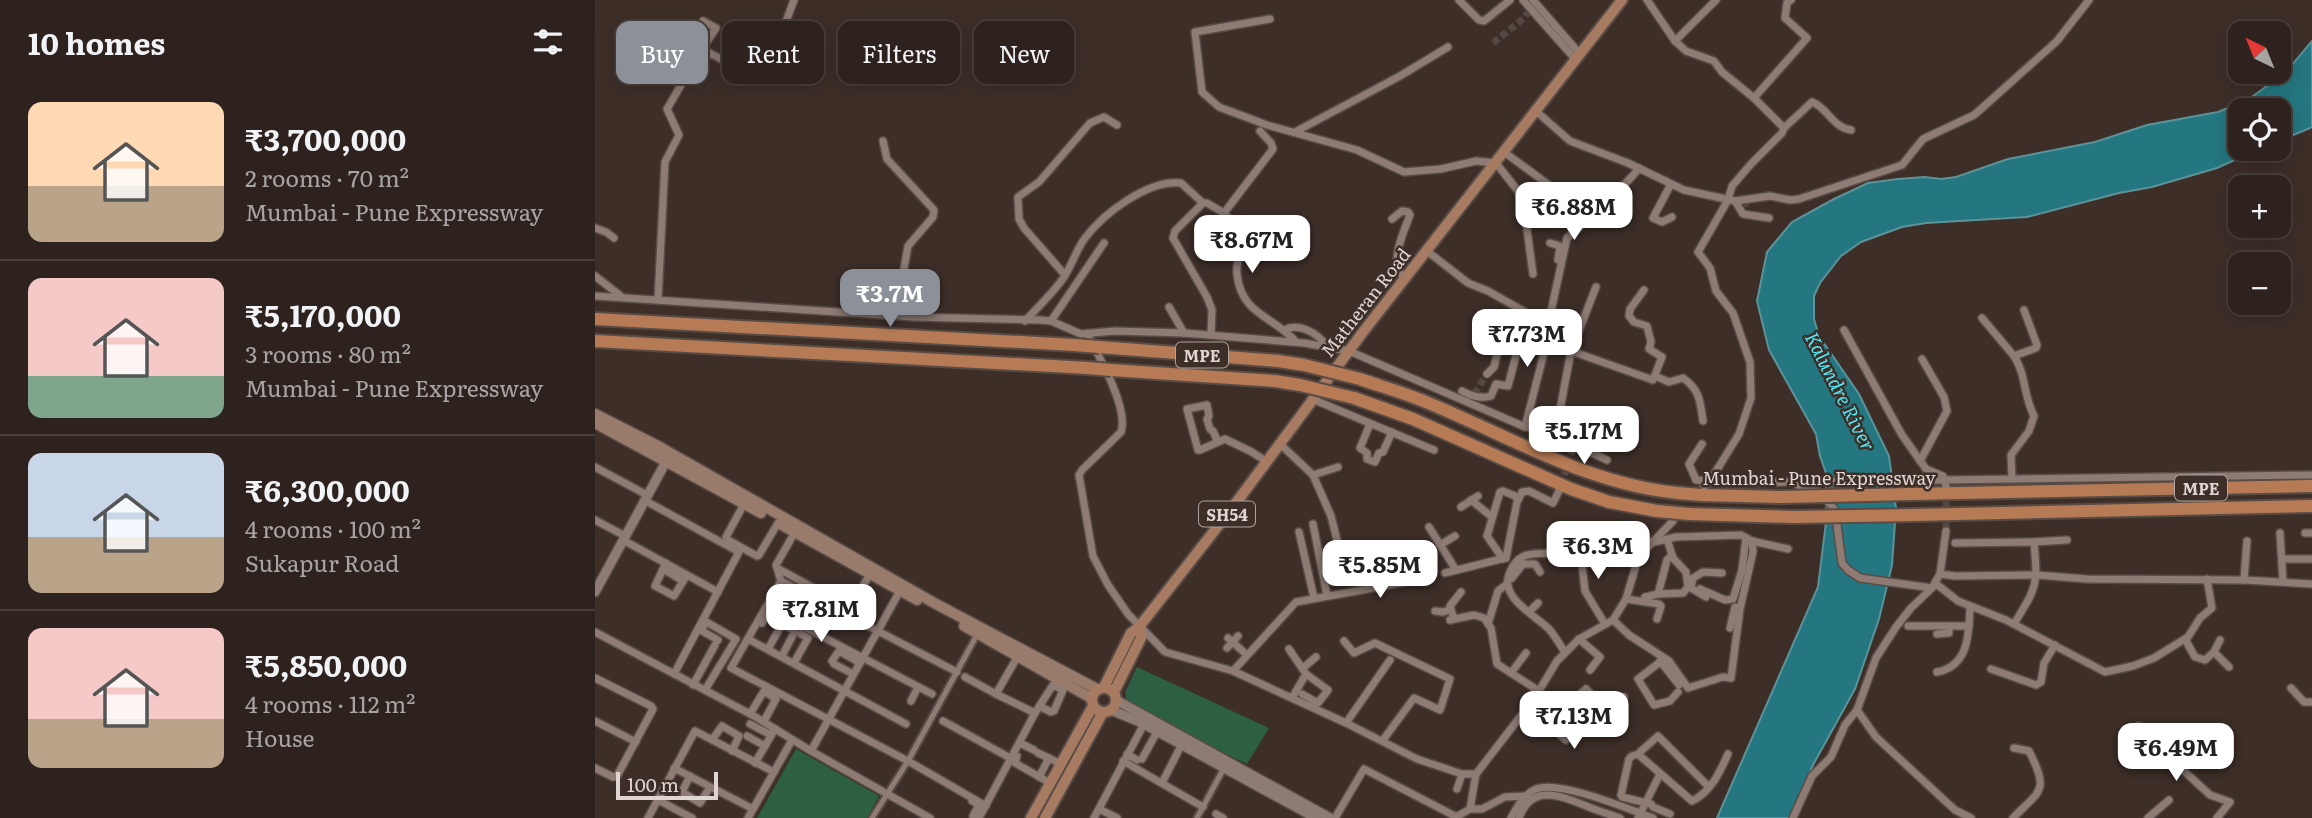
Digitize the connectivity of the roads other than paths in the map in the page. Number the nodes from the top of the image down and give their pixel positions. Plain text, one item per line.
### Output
1 (794, 0) edge
2 (1459, 0) edge
3 (1510, 0) edge
4 (1523, 0) edge
5 (1533, 0) edge
6 (1622, 0) edge
7 (1647, 0) edge
8 (1716, 0) edge
9 (1791, 0) edge
10 (2089, 0) edge
11 (1270, 19) dead end
12 (708, 24) edge
13 (708, 40) edge
14 (1675, 41) junction
15 (1448, 47) dead end
16 (708, 52) edge
17 (1577, 57) junction
18 (681, 84) edge
19 (1754, 98) junction
20 (1536, 111) junction
21 (1117, 125) dead end
22 (1784, 128) junction
23 (1851, 130) dead end
24 (1260, 131) dead end
25 (1294, 133) junction
26 (883, 141) dead end
27 (1504, 152) junction
28 (1496, 163) junction
29 (1639, 168) junction
30 (1671, 184) junction
31 (1553, 188) dead end
32 (1616, 195) dead end
33 (1736, 202) junction
34 (1203, 203) junction
35 (1224, 213) junction
36 (1672, 217) dead end
37 (1769, 218) dead end
38 (1392, 219) dead end
39 (1583, 224) dead end
40 (595, 228) edge
41 (614, 239) dead end
42 (1104, 243) dead end
43 (1550, 243) dead end
44 (1427, 251) junction
45 (1561, 254) junction
46 (1559, 268) junction
47 (1533, 274) dead end
48 (1065, 275) junction
49 (595, 276) edge
50 (1556, 277) dead end
51 (1405, 279) junction
52 (1596, 286) dead end
53 (1644, 290) dead end
54 (595, 296) edge
55 (622, 298) junction
56 (658, 299) junction
57 (1169, 307) dead end
58 (2024, 310) dead end
59 (913, 317) junction
60 (1982, 318) dead end
61 (595, 319) edge
62 (1025, 321) junction
63 (1051, 321) junction
64 (1478, 323) dead end
65 (1548, 324) junction
66 (1283, 330) junction
67 (1844, 330) dead end
68 (1184, 333) junction
69 (1087, 334) junction
70 (1211, 335) junction
71 (1501, 338) dead end
72 (595, 341) edge
73 (1296, 342) junction
74 (1328, 347) junction
75 (1349, 351) junction
76 (1571, 351) junction
77 (2014, 356) junction
78 (1922, 359) dead end
79 (1487, 374) tunnel mouth
80 (1655, 376) junction
81 (1462, 391) dead end
82 (1473, 397) junction
83 (1312, 400) junction
84 (595, 414) edge
85 (1703, 421) dead end
86 (595, 424) edge
87 (1370, 424) junction
88 (1525, 427) junction
89 (1556, 431) junction
90 (1392, 432) junction
91 (1218, 442) junction
92 (1279, 443) junction
93 (1702, 443) dead end
94 (1434, 450) dead end
95 (668, 457) junction
96 (1607, 460) dead end
97 (1266, 461) junction
98 (1920, 461) junction
99 (595, 467) edge
100 (1338, 467) dead end
101 (2312, 475) edge
102 (2012, 479) junction
103 (1710, 481) junction
104 (1314, 482) junction
105 (1786, 483) junction
106 (1946, 484) junction
107 (2312, 486) edge
108 (1559, 491) dead end
109 (1701, 493) junction
110 (646, 497) junction
111 (1518, 500) junction
112 (744, 504) junction
113 (2312, 506) edge
114 (1461, 507) dead end
115 (1492, 517) junction
116 (595, 520) edge
117 (1673, 521) dead end
118 (778, 523) junction
119 (1313, 524) dead end
120 (1429, 527) dead end
121 (1946, 531) tunnel mouth
122 (795, 532) junction
123 (1299, 532) dead end
124 (2280, 533) dead end
125 (1455, 536) dead end
126 (624, 538) junction
127 (1632, 538) dead end
128 (1667, 539) junction
129 (1749, 539) junction
130 (2067, 540) dead end
131 (2247, 541) dead end
132 (1654, 542) junction
133 (2034, 542) junction
134 (1955, 543) dead end
135 (1440, 545) junction
136 (1789, 549) dead end
137 (1672, 555) junction
138 (1504, 558) junction
139 (2281, 559) junction
140 (2312, 559) edge
141 (1519, 562) junction
142 (664, 566) junction
143 (777, 568) junction
144 (1344, 568) dead end
145 (1455, 570) junction
146 (1540, 572) dead end
147 (1444, 573) dead end
148 (1722, 573) dead end
149 (870, 574) junction
150 (1940, 574) junction
151 (2037, 575) junction
152 (685, 578) junction
153 (1428, 578) dead end
154 (2207, 579) junction
155 (598, 580) edge
156 (781, 580) junction
157 (2244, 580) junction
158 (2283, 582) junction
159 (1511, 583) junction
160 (2312, 584) edge
161 (1933, 585) junction
162 (902, 588) junction
163 (1700, 589) dead end
164 (595, 592) edge
165 (718, 592) junction
166 (1461, 592) dead end
167 (1657, 594) junction
168 (1327, 595) junction
169 (1645, 597) dead end
170 (1314, 598) junction
171 (1626, 599) junction
172 (1970, 606) junction
173 (766, 607) junction
174 (850, 608) junction
175 (1737, 608) junction
176 (1450, 610) junction
177 (1435, 611) dead end
178 (846, 616) junction
179 (867, 616) dead end
180 (775, 618) junction
181 (1657, 618) dead end
182 (704, 621) junction
183 (1488, 624) junction
184 (1612, 624) junction
185 (2014, 624) junction
186 (758, 626) junction
187 (1908, 626) dead end
188 (1949, 626) junction
189 (1969, 626) junction
190 (1139, 627) junction
191 (1730, 628) dead end
192 (798, 630) junction
193 (595, 632) edge
194 (877, 632) junction
195 (978, 633) junction
196 (1937, 634) dead end
197 (748, 639) junction
198 (1579, 639) junction
199 (2185, 639) junction
200 (2220, 639) dead end
201 (1231, 641) dead end
202 (1344, 641) dead end
203 (2055, 645) junction
204 (769, 648) junction
205 (1289, 649) dead end
206 (1021, 652) junction
207 (1565, 652) junction
208 (2214, 652) junction
209 (1526, 653) dead end
210 (783, 654) junction
211 (1247, 655) junction
212 (709, 657) junction
213 (1315, 657) dead end
214 (1390, 660) dead end
215 (1662, 660) junction
216 (794, 662) junction
217 (856, 662) junction
218 (720, 664) junction
219 (2229, 667) dead end
220 (1991, 669) dead end
221 (1590, 670) dead end
222 (1233, 671) junction
223 (1304, 671) junction
224 (957, 672) junction
225 (998, 672) dead end
226 (1937, 672) dead end
227 (1511, 673) junction
228 (674, 674) junction
229 (853, 674) junction
230 (1006, 676) junction
231 (965, 677) dead end
232 (595, 678) edge
233 (694, 682) junction
234 (918, 687) junction
235 (706, 688) junction
236 (2291, 688) dead end
237 (770, 691) junction
238 (844, 691) junction
239 (1539, 691) junction
240 (932, 694) dead end
241 (996, 694) junction
242 (1302, 694) dead end
243 (1624, 697) dead end
244 (1292, 698) junction
245 (1103, 699) junction
246 (911, 701) dead end
247 (1572, 701) dead end
248 (2312, 702) edge
249 (1602, 705) junction
250 (1528, 707) junction
251 (1857, 710) junction
252 (752, 713) junction
253 (829, 719) junction
254 (765, 720) junction
255 (595, 721) edge
256 (943, 721) dead end
257 (906, 723) dead end
258 (1346, 723) junction
259 (1144, 724) junction
260 (2138, 726) dead end
261 (773, 732) junction
262 (1157, 732) junction
263 (713, 739) junction
264 (792, 740) junction
265 (1383, 740) junction
266 (740, 741) junction
267 (636, 742) junction
268 (1183, 742) junction
269 (1022, 744) junction
270 (765, 746) junction
271 (2014, 748) dead end
272 (811, 751) junction
273 (1639, 754) junction
274 (1728, 754) dead end
275 (1049, 758) junction
276 (1125, 758) junction
277 (1012, 759) junction
278 (756, 761) junction
279 (908, 761) junction
280 (1061, 764) junction
281 (595, 768) edge
282 (674, 768) junction
283 (1224, 768) junction
284 (774, 772) junction
285 (1462, 774) junction
286 (1660, 774) junction
287 (1476, 775) junction
288 (690, 776) junction
289 (1247, 776) junction
290 (1039, 777) junction
291 (1050, 783) junction
292 (1162, 783) junction
293 (710, 787) junction
294 (1709, 788) junction
295 (1457, 789) dead end
296 (887, 794) junction
297 (1527, 796) junction
298 (658, 800) junction
299 (970, 800) dead end
300 (2168, 800) dead end
301 (1646, 802) junction
302 (1300, 805) junction
303 (986, 806) junction
304 (1203, 807) junction
305 (753, 809) junction
306 (1099, 809) junction
307 (1470, 810) junction
308 (964, 812) dead end
309 (1670, 814) dead end
310 (1953, 814) edge
311 (1639, 816) edge
312 (976, 817) edge
313 (1455, 817) edge
314 (648, 818) edge
315 (692, 818) edge
316 (748, 818) edge
317 (872, 818) edge
318 (930, 818) edge
319 (1031, 818) edge
320 (1045, 818) edge
321 (1094, 818) edge
322 (1118, 818) edge
323 (1197, 818) edge
324 (1293, 818) edge
325 (1316, 818) edge
326 (1332, 818) edge
327 (1511, 818) edge
328 (1519, 818) edge
329 (1620, 818) edge
330 (1653, 818) edge
331 (1793, 818) edge
332 (1971, 818) edge
333 (2013, 818) edge
334 (2148, 818) edge
335 (2217, 818) edge

1 - 16 street
2 - 3 street
4 - 17 street
5 - 17 street
6 - 17 main road, Matheran Road / SH54
7 - 14 street
8 - 14 street
9 - 19 street
10 - 33 street
11 - 25 street
12 - 13 street
14 - 19 street
15 - 25 street
17 - 20 main road, Matheran Road / SH54
18 - 56 street
19 - 22 street
20 - 27 main road, Matheran Road / SH54
20 - 29 street
21 - 48 street
22 - 23 street
22 - 33 street
24 - 35 street
25 - 28 street
26 - 59 street
27 - 28 main road, Matheran Road / SH54
27 - 31 street
28 - 44 main road, Matheran Road / SH54
28 - 47 street
29 - 30 street
29 - 32 street
30 - 33 street
30 - 36 street
33 - 37 street
33 - 103 street
34 - 35 street
34 - 48 street
34 - 70 street
35 - 66 street
38 - 51 street
39 - 45 street
40 - 41 street
42 - 63 street
43 - 45 street
44 - 51 main road, Matheran Road / SH54
44 - 65 street
45 - 46 street
46 - 50 street
46 - 65 street
48 - 62 street
49 - 55 street
51 - 75 main road, Matheran Road / SH54
52 - 76 street
53 - 80 street
54 - 55 street
55 - 56 street
56 - 59 street
57 - 68 street
58 - 77 street
59 - 62 street
60 - 77 street
61 - 109 highway, Mumbai - Pune Expressway / MPE, bridge
62 - 63 street
63 - 69 street
64 - 82 street
65 - 88 street
66 - 73 street
66 - 74 street
67 - 98 street
68 - 69 street
68 - 70 street
69 - 190 street
70 - 73 street
71 - 79 street
72 - 113 highway, MPE, bridge
73 - 74 street
74 - 75 street
75 - 82 street
75 - 83 main road, Matheran Road / SH54
76 - 80 street
76 - 89 street
77 - 102 street
78 - 98 street
80 - 85 street
81 - 82 street
82 - 88 street
83 - 87 street
83 - 92 main road, Matheran Road / SH54
84 - 95 main road
86 - 95 main road
87 - 90 street
87 - 90 street
88 - 89 street
89 - 96 street
90 - 94 street
91 - 91 street
91 - 97 street
92 - 97 main road, Matheran Road / SH54
92 - 104 street
93 - 103 street
95 - 110 street
95 - 112 main road
95 - 162 main road
97 - 190 main road, Matheran Road / SH54
98 - 106 street
99 - 110 street
100 - 104 street
101 - 102 street
102 - 106 street
103 - 105 street
103 - 109 street
104 - 144 street
105 - 106 street
105 - 161 street
107 - 109 highway, Mumbai - Pune Expressway / MPE, bridge
108 - 111 street
110 - 126 street
110 - 165 street
111 - 115 street
111 - 138 street
112 - 118 main road
112 - 118 street
114 - 115 street
115 - 138 street
116 - 126 street
117 - 132 street
118 - 122 main road
119 - 168 street
120 - 135 street
121 - 150 street
122 - 143 street
122 - 149 main road
123 - 170 street
124 - 139 street
125 - 135 street
126 - 142 street
126 - 155 street
127 - 132 street
128 - 129 street
128 - 132 street
128 - 137 street
129 - 136 street
129 - 163 street
129 - 175 street
130 - 133 street
131 - 157 street
132 - 171 street
133 - 134 street
133 - 151 street
135 - 145 street
137 - 167 street
137 - 167 street
138 - 141 street
138 - 145 street
139 - 140 street
139 - 158 street
141 - 146 street
141 - 159 street
141 - 184 street
142 - 152 street
142 - 152 street
143 - 156 street
143 - 174 street
145 - 147 street
148 - 175 street
149 - 162 main road
149 - 174 street
150 - 151 street
150 - 161 street
151 - 154 street
151 - 185 street
152 - 165 street
153 - 168 street
154 - 157 street
154 - 199 street
155 - 164 street
156 - 173 street
156 - 178 street
157 - 158 street
158 - 160 street
159 - 183 street
159 - 207 street
161 - 172 street
161 - 251 street
162 - 194 street
162 - 195 main road
162 - 206 main road
165 - 182 street
166 - 176 street
167 - 169 street
168 - 170 street
170 - 211 street
171 - 181 street
171 - 184 street
172 - 185 street
172 - 189 street
173 - 180 street
173 - 186 street
174 - 178 street
174 - 179 street
175 - 191 street
175 - 215 street
176 - 177 street
176 - 183 street
178 - 194 street
180 - 186 street
180 - 192 street
182 - 212 street
182 - 218 street
182 - 228 street
183 - 227 street
184 - 198 street
184 - 215 street
185 - 203 street
186 - 197 street
186 - 204 street
187 - 188 street
188 - 189 street
188 - 196 street
189 - 226 street
190 - 222 street
190 - 245 main road, Matheran Road / SH54
192 - 204 street
192 - 210 street
192 - 216 street
192 - 217 street
193 - 228 street
194 - 217 street
194 - 224 street
195 - 206 main road
195 - 224 street
197 - 204 street
197 - 237 street
198 - 207 street
198 - 221 street
199 - 203 street
199 - 208 street
200 - 208 street
201 - 211 street
202 - 265 street
203 - 220 street
204 - 210 street
204 - 216 street
205 - 223 street
206 - 230 street
206 - 245 main road
207 - 239 street
208 - 219 street
209 - 227 street
210 - 216 street
211 - 222 street
212 - 218 street
212 - 233 street
213 - 223 street
214 - 258 street
215 - 215 street
216 - 238 street
217 - 229 street
217 - 229 street
217 - 234 street
218 - 235 street
222 - 244 street
223 - 242 street
223 - 244 street
224 - 279 street
225 - 230 street
227 - 239 street
228 - 233 street
229 - 238 street
230 - 241 street
231 - 241 street
232 - 267 street
233 - 235 street
234 - 240 street
234 - 246 street
235 - 252 street
236 - 248 street
237 - 252 street
237 - 253 street
237 - 254 street
238 - 253 street
238 - 257 street
239 - 250 street
241 - 269 street
243 - 249 street
244 - 258 street
245 - 259 street
245 - 268 street
245 - 280 main road, Matheran Road / SH54
245 - 320 main road, Matheran Road / SH54
247 - 249 street
249 - 250 street
250 - 287 street
251 - 310 street
251 - 331 street
252 - 254 street
252 - 266 street
253 - 272 street
253 - 279 street
254 - 261 street
255 - 267 street
256 - 277 street
258 - 265 street
259 - 262 street
259 - 276 street
260 - 335 street
261 - 264 street
261 - 266 street
261 - 270 street
262 - 268 street
262 - 276 street
263 - 266 street
263 - 266 street
263 - 282 street
264 - 272 street
264 - 284 street
265 - 285 street
266 - 270 street
266 - 278 street
267 - 281 street
268 - 283 street
268 - 289 street
268 - 292 street
269 - 275 street
269 - 277 street
269 - 290 street
270 - 278 street
271 - 333 street
272 - 296 street
273 - 286 street
273 - 294 street
273 - 301 street
274 - 294 street
275 - 280 street
275 - 290 street
276 - 292 street
276 - 306 street
277 - 303 street
278 - 284 street
279 - 296 street
279 - 303 street
280 - 291 main road, Matheran Road / SH54
282 - 288 street
282 - 298 street
283 - 289 street
283 - 304 street
284 - 305 street
285 - 287 street
285 - 295 street
286 - 294 street
286 - 301 street
287 - 307 street
288 - 293 street
288 - 293 street
289 - 302 street
290 - 291 street
291 - 319 main road, Matheran Road / SH54
292 - 304 street
293 - 305 street
296 - 317 street
296 - 318 street
297 - 307 street
297 - 311 street
297 - 327 street
298 - 314 street
298 - 315 street
299 - 312 street
300 - 334 street
301 - 309 street
301 - 311 street
302 - 324 street
302 - 325 street
302 - 326 street
303 - 312 street
304 - 323 street
305 - 316 street
306 - 321 street
306 - 322 street
307 - 313 street
308 - 312 street
310 - 332 street
311 - 330 street
313 - 326 street
328 - 329 street

